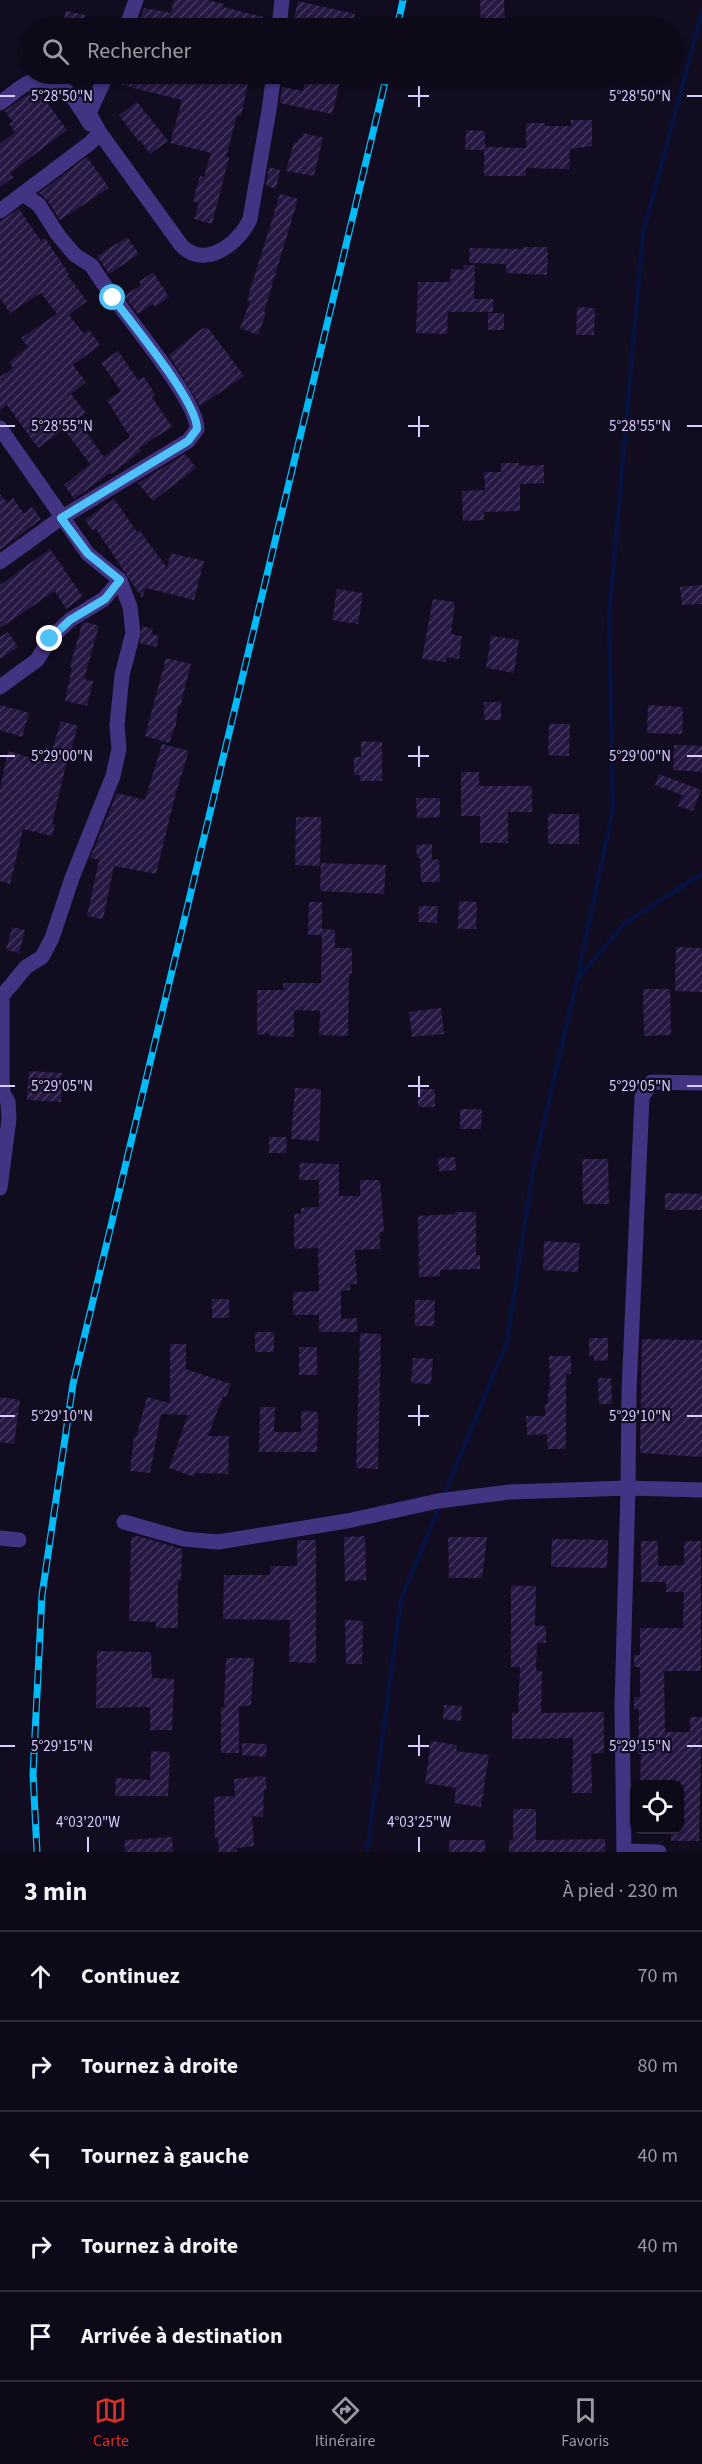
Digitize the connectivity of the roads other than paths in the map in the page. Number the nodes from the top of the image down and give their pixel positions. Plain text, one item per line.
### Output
1 (135, 0) edge
2 (279, 1) edge
3 (129, 18) edge
4 (279, 18) edge
5 (26, 84) edge
6 (56, 84) edge
7 (102, 84) edge
8 (273, 84) edge
9 (0, 103) edge
10 (98, 135) junction
11 (23, 194) junction
12 (0, 211) edge
13 (0, 428) edge
14 (61, 518) junction
15 (0, 562) edge
16 (120, 580) junction
17 (0, 687) edge
18 (702, 1083) edge
19 (0, 1188) edge
20 (628, 1488) junction
21 (702, 1490) edge
22 (124, 1522) dead end
23 (0, 1538) edge
24 (19, 1540) dead end
25 (624, 1852) edge
26 (659, 1852) edge

1 - 3 street
2 - 4 street
5 - 9 street
6 - 10 street
7 - 10 street
8 - 10 street
10 - 11 street
11 - 12 street
11 - 14 street
13 - 14 street
14 - 15 street
14 - 16 street
16 - 17 street
16 - 19 street
18 - 20 street
20 - 21 street
20 - 22 street
20 - 25 street
23 - 24 street
25 - 26 street

